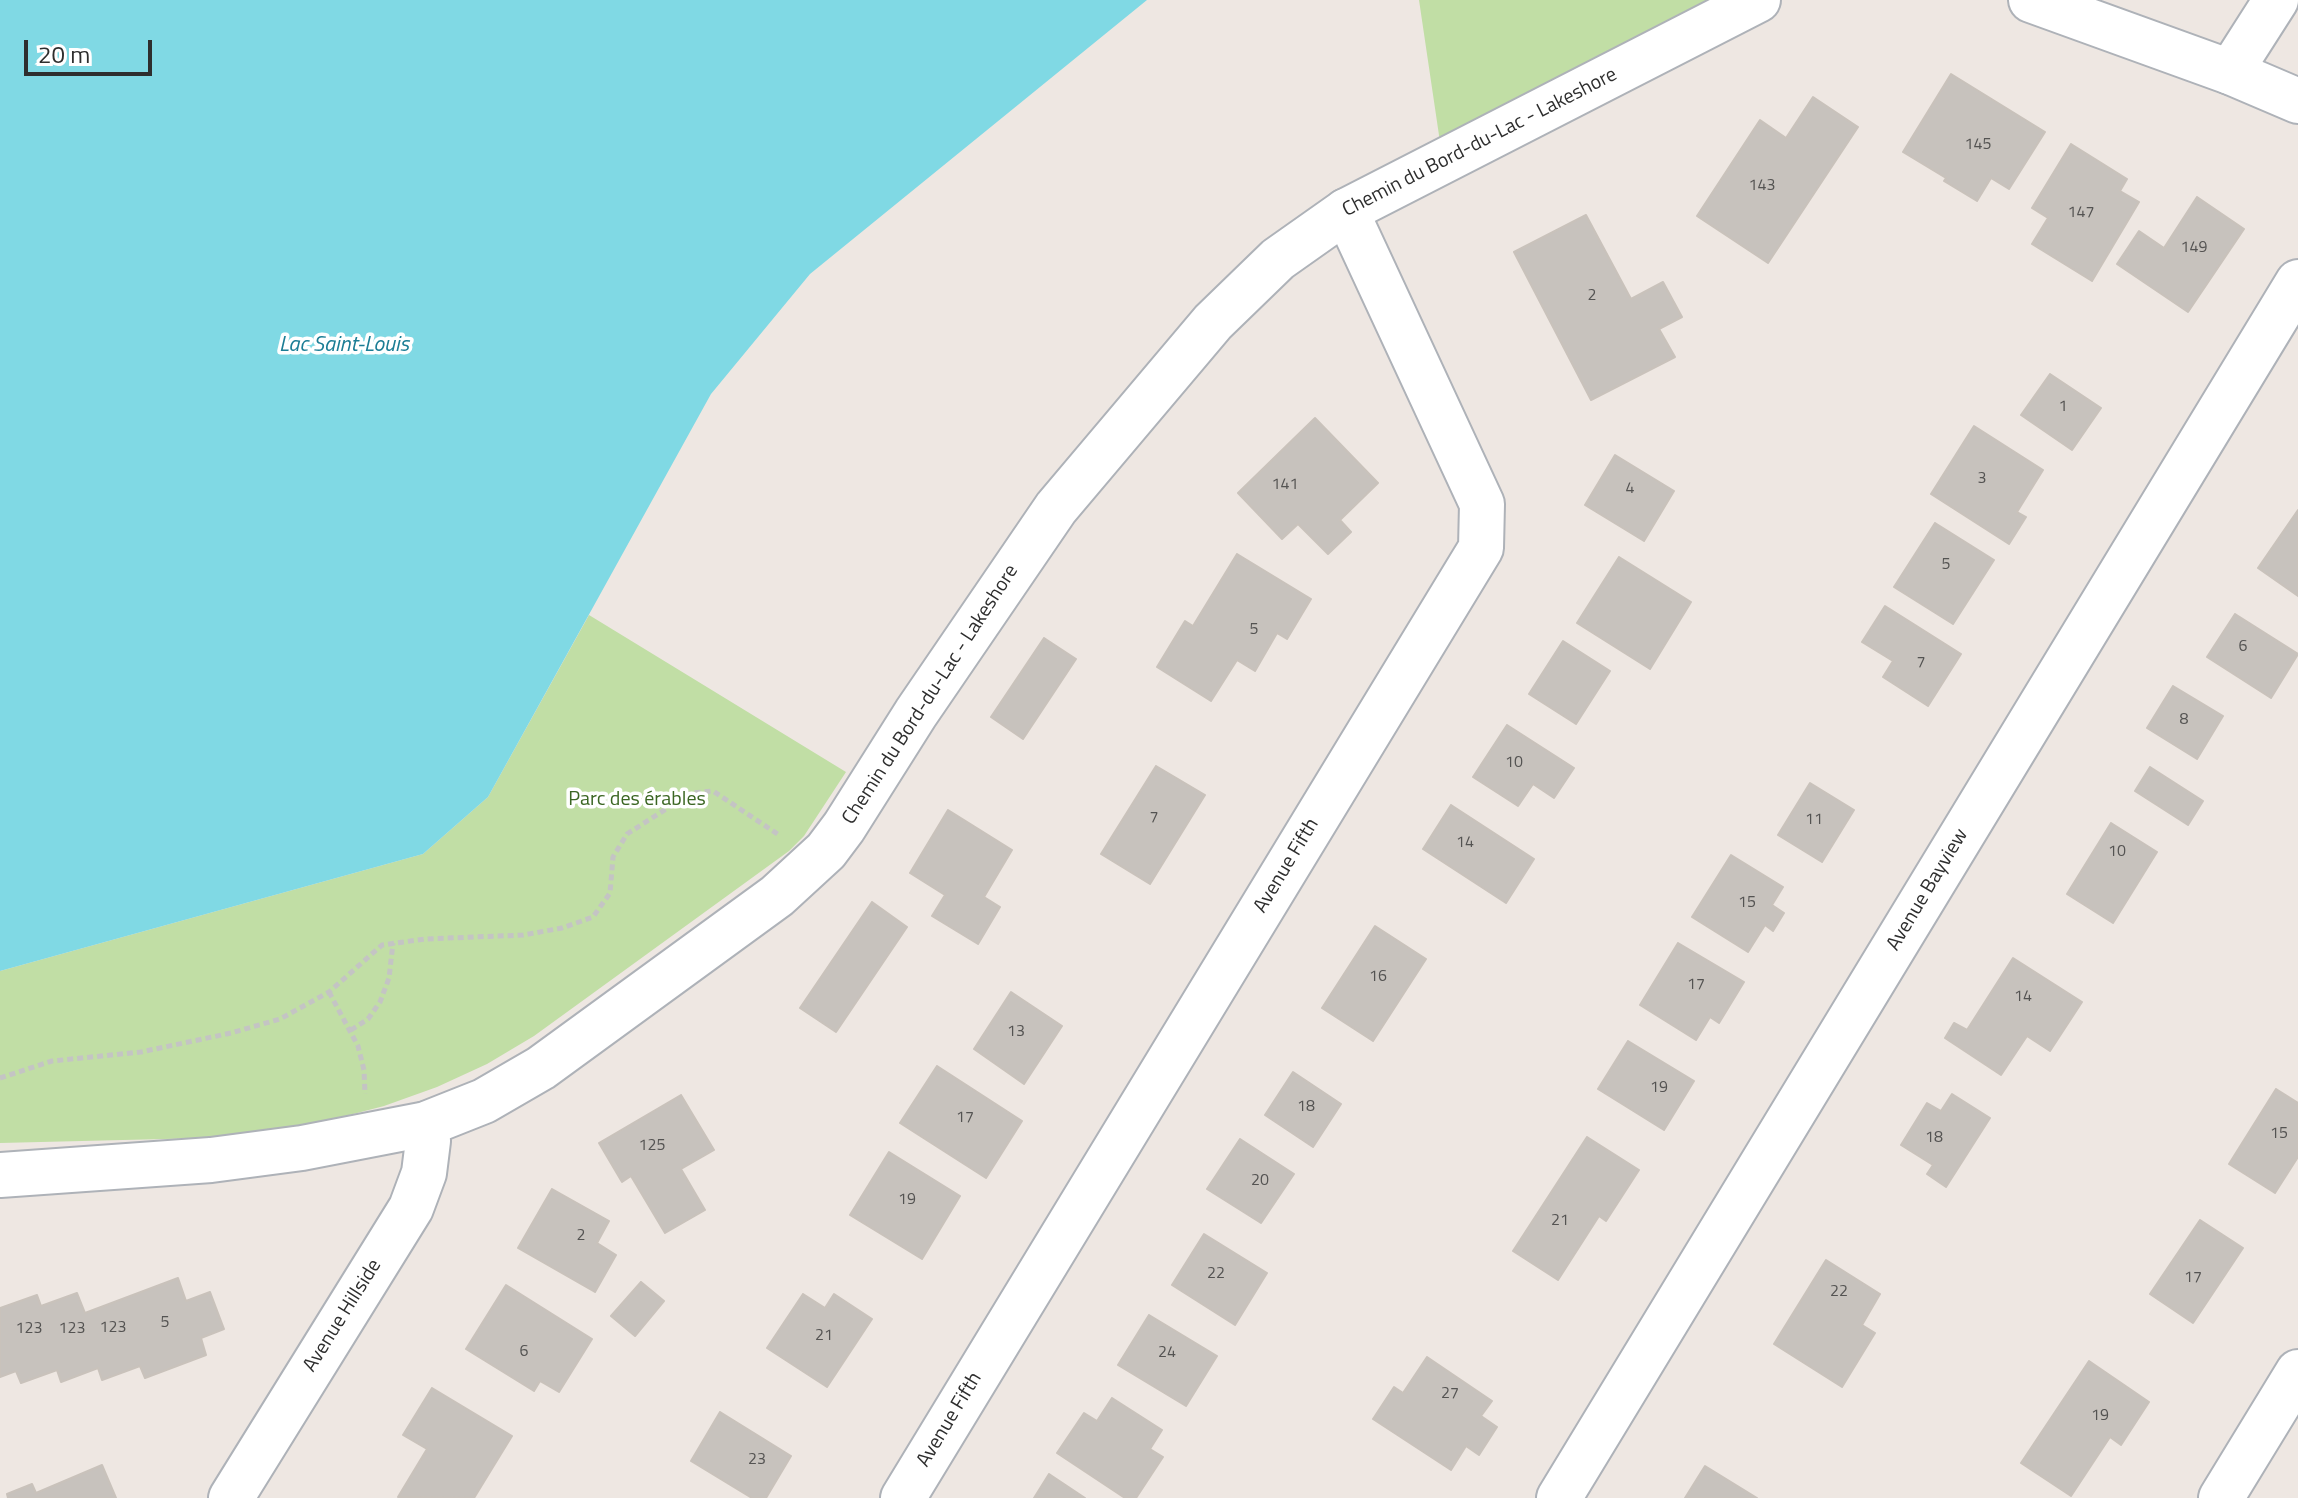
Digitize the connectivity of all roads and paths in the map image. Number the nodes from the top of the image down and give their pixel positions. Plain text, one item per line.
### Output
1 (1758, 0) edge
2 (2031, 0) edge
3 (2276, 0) edge
4 (2230, 72) junction
5 (2298, 101) edge
6 (1346, 211) junction
7 (2298, 282) edge
8 (817, 860) junction
9 (393, 943) junction
10 (329, 992) junction
11 (351, 1030) junction
12 (0, 1078) edge
13 (365, 1097) dead end
14 (426, 1124) junction
15 (0, 1175) edge
16 (2298, 1372) edge
17 (231, 1498) edge
18 (903, 1498) edge
19 (1559, 1498) edge
20 (2221, 1498) edge

1 - 6 street, Chemin du Bord-du-Lac - Lakeshore
2 - 4 street
3 - 4 street
4 - 5 street
6 - 8 street, Chemin du Bord-du-Lac - Lakeshore
6 - 18 street, Avenue Fifth
7 - 19 street, Avenue Bayview
8 - 9 path
8 - 14 street, Chemin du Bord-du-Lac - Lakeshore
9 - 10 path
9 - 11 path
10 - 11 path
10 - 12 path
11 - 13 path
14 - 15 street, Chemin du Bord-du-Lac - Lakeshore
14 - 17 street, Avenue Hillside
16 - 20 street

